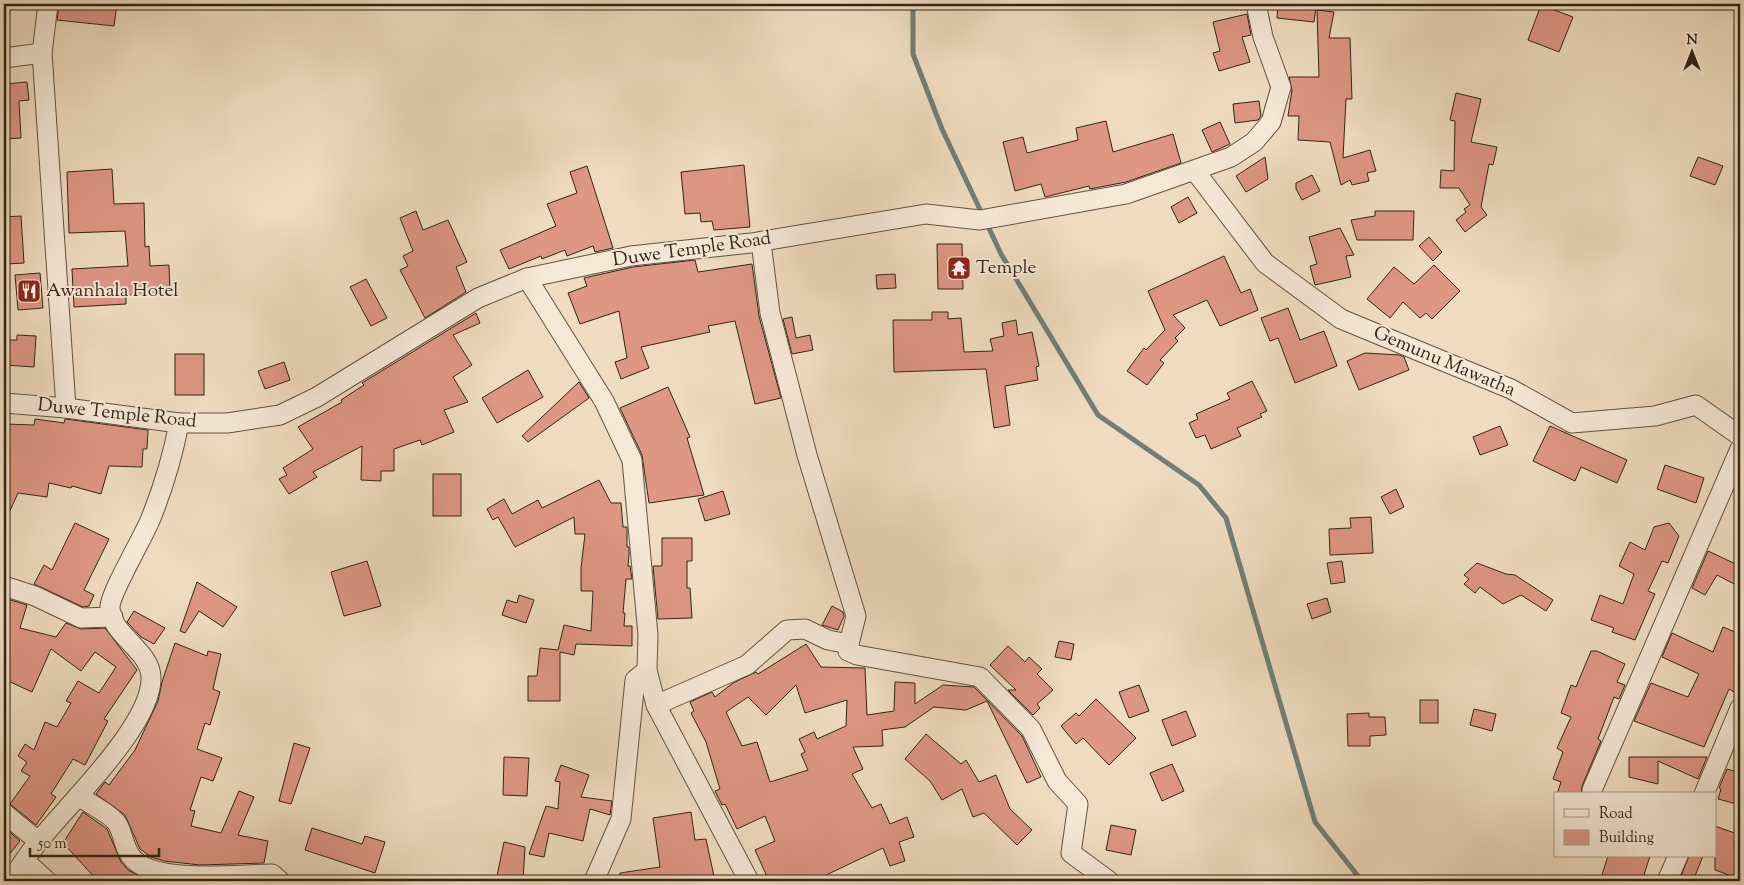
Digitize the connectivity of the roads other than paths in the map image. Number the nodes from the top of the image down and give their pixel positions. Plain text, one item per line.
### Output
1 (48, 4) edge
2 (1256, 4) edge
3 (42, 53) junction
4 (4, 58) edge
5 (1195, 171) junction
6 (761, 242) junction
7 (527, 278) junction
8 (4, 403) edge
9 (66, 408) junction
10 (179, 423) junction
11 (1740, 436) edge
12 (1740, 449) edge
13 (4, 586) edge
14 (113, 617) junction
15 (849, 644) junction
16 (647, 670) junction
17 (656, 706) junction
18 (1740, 708) edge
19 (1592, 790) dead end
20 (1705, 792) edge
21 (78, 796) junction
22 (4, 813) edge
23 (38, 841) junction
24 (1677, 858) edge
25 (25, 861) junction
26 (745, 880) edge
27 (10, 881) edge
28 (47, 881) edge
29 (280, 881) edge
30 (594, 881) edge
31 (1109, 881) edge
32 (1667, 881) edge

1 - 3 street
2 - 5 street, Duwe Temple Road
3 - 4 street
3 - 9 street
5 - 6 street, Duwe Temple Road
5 - 11 street, Gemunu Mawatha
6 - 7 street, Duwe Temple Road
6 - 15 street
7 - 10 street, Duwe Temple Road
7 - 16 street
8 - 9 street, Duwe Temple Road
9 - 10 street, Duwe Temple Road
10 - 14 street
12 - 19 street
13 - 14 street
14 - 21 street
15 - 17 street
15 - 31 street
16 - 17 street
16 - 30 street
17 - 26 street
18 - 20 street
21 - 23 street
21 - 29 street
22 - 23 street
23 - 25 street
24 - 32 street
25 - 27 street
25 - 28 street

